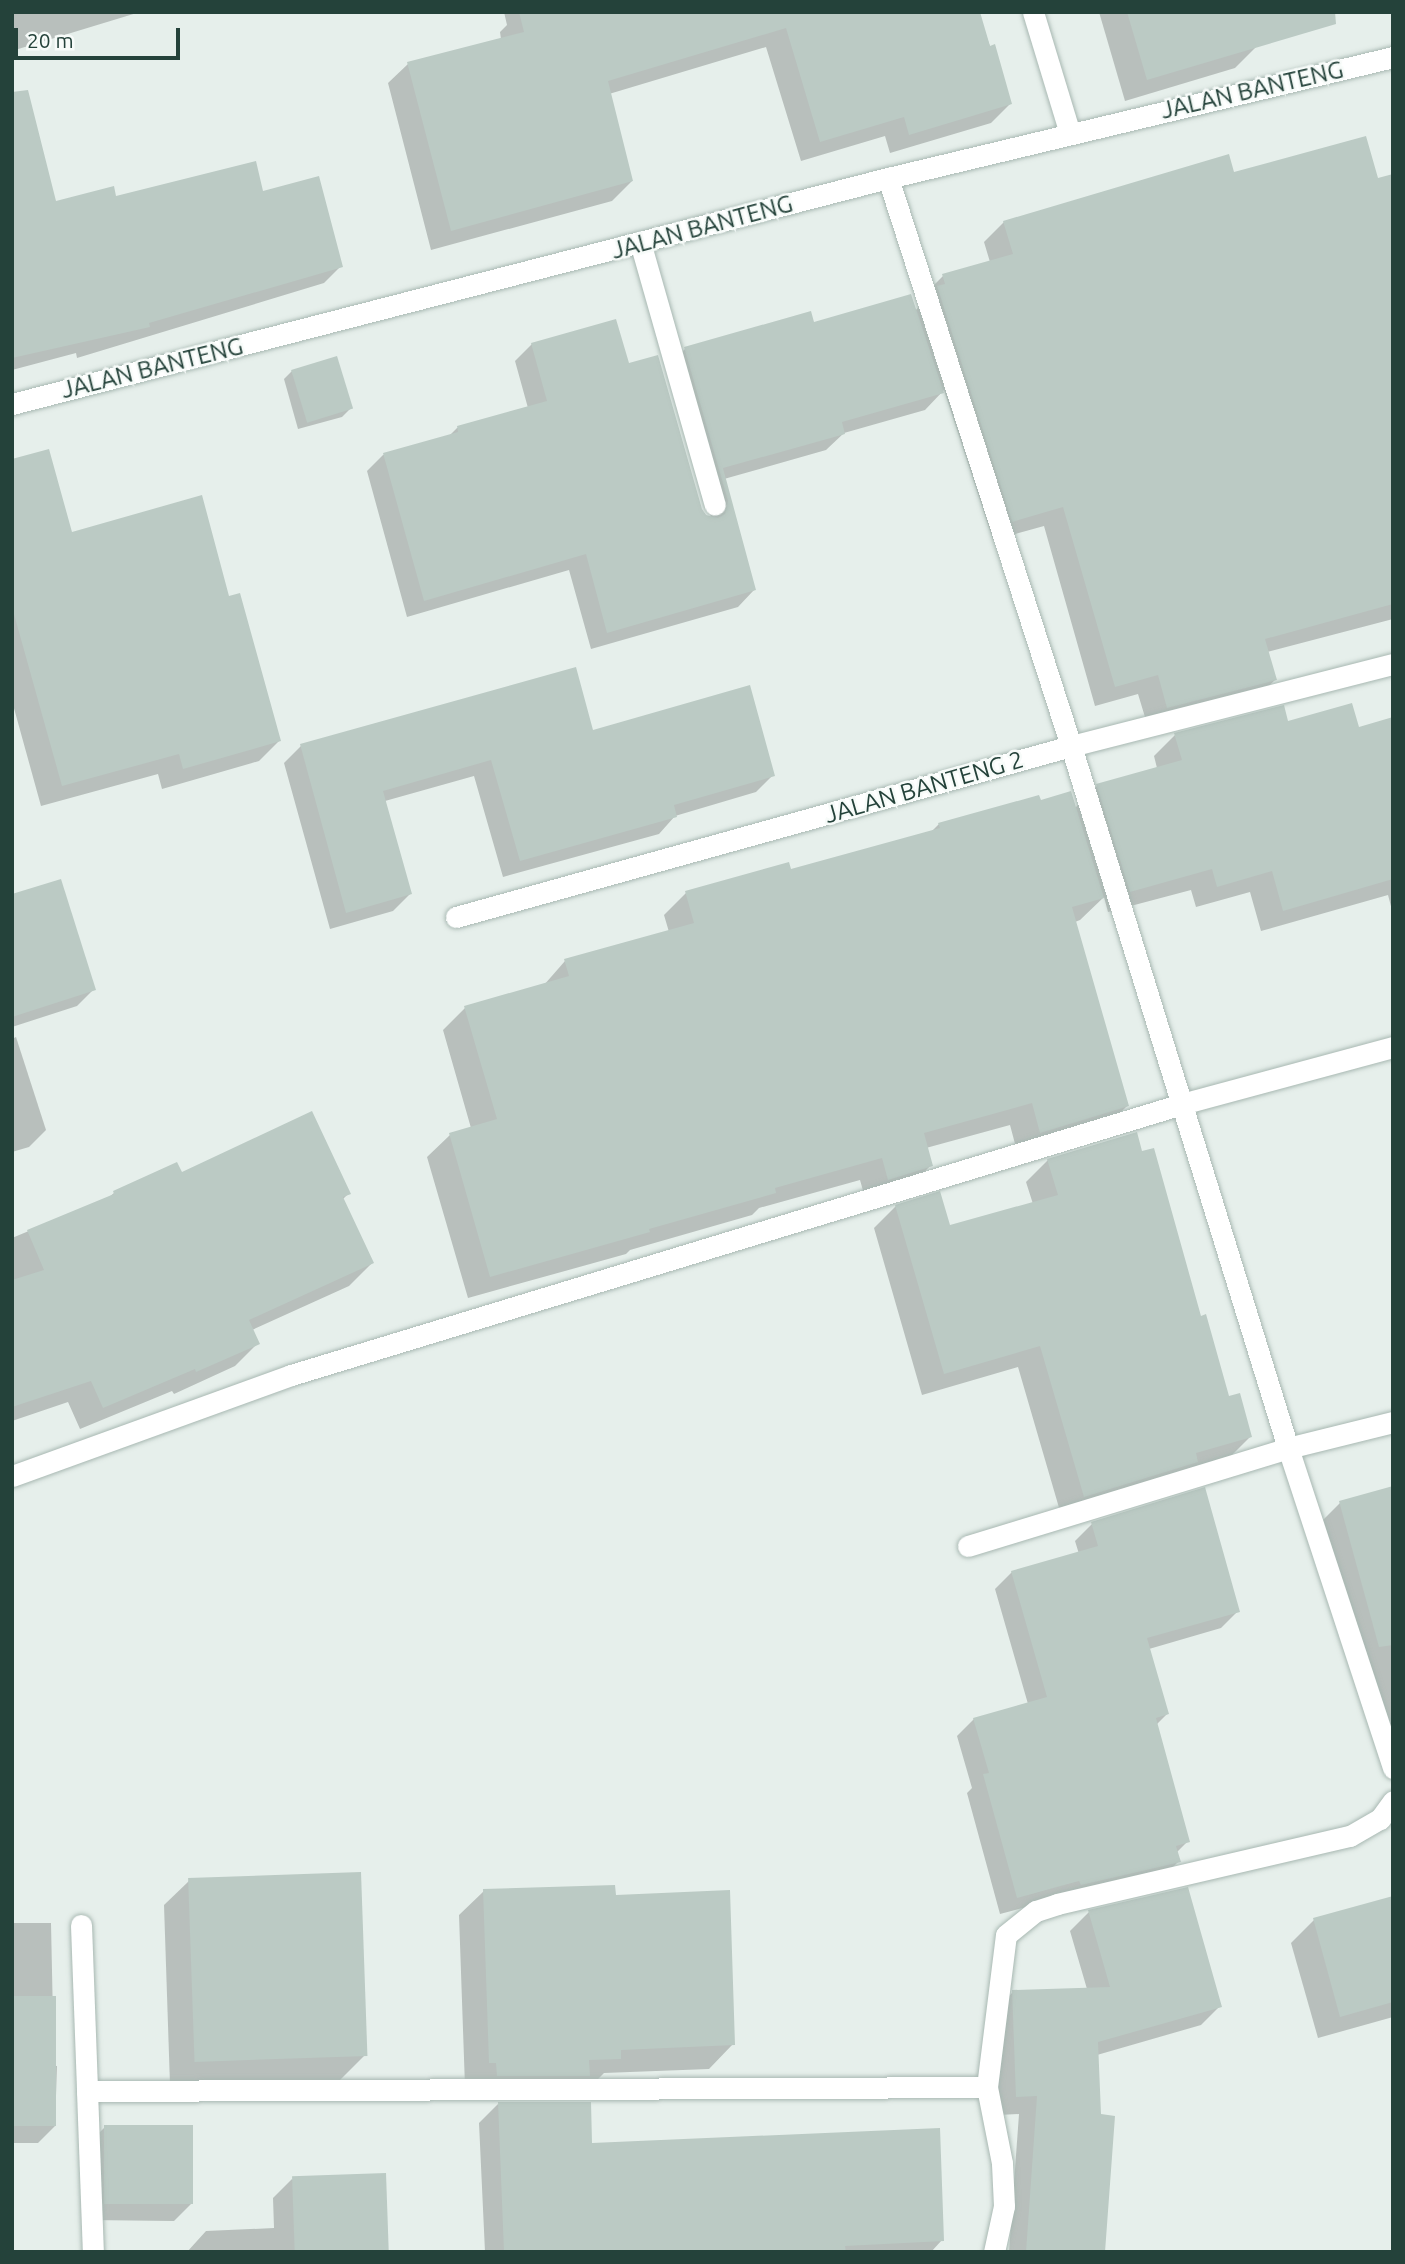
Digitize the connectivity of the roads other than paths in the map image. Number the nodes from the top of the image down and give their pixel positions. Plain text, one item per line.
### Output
1 (1033, 12) edge
2 (1393, 57) edge
3 (1070, 134) junction
4 (888, 178) junction
5 (640, 242) junction
6 (12, 404) edge
7 (715, 505) dead end
8 (1393, 664) edge
9 (1071, 746) junction
10 (456, 917) dead end
11 (1393, 1047) edge
12 (1182, 1104) junction
13 (1393, 1422) edge
14 (1288, 1448) junction
15 (12, 1476) edge
16 (968, 1546) dead end
17 (1393, 1768) edge
18 (1393, 1801) edge
19 (81, 1925) dead end
20 (986, 2087) junction
21 (87, 2091) junction
22 (93, 2252) edge
23 (994, 2252) edge

1 - 3 street
2 - 3 street, JALAN BANTENG
3 - 4 street, JALAN BANTENG
4 - 5 street, JALAN BANTENG
4 - 9 street
5 - 6 street, JALAN BANTENG
5 - 7 street
8 - 9 street, JALAN BANTENG 2
9 - 10 street, JALAN BANTENG 2
9 - 12 street
11 - 12 street
12 - 14 street
12 - 15 street
13 - 14 street
14 - 16 street
14 - 17 street
18 - 20 street
19 - 21 street
20 - 21 street
20 - 23 street
21 - 22 street

